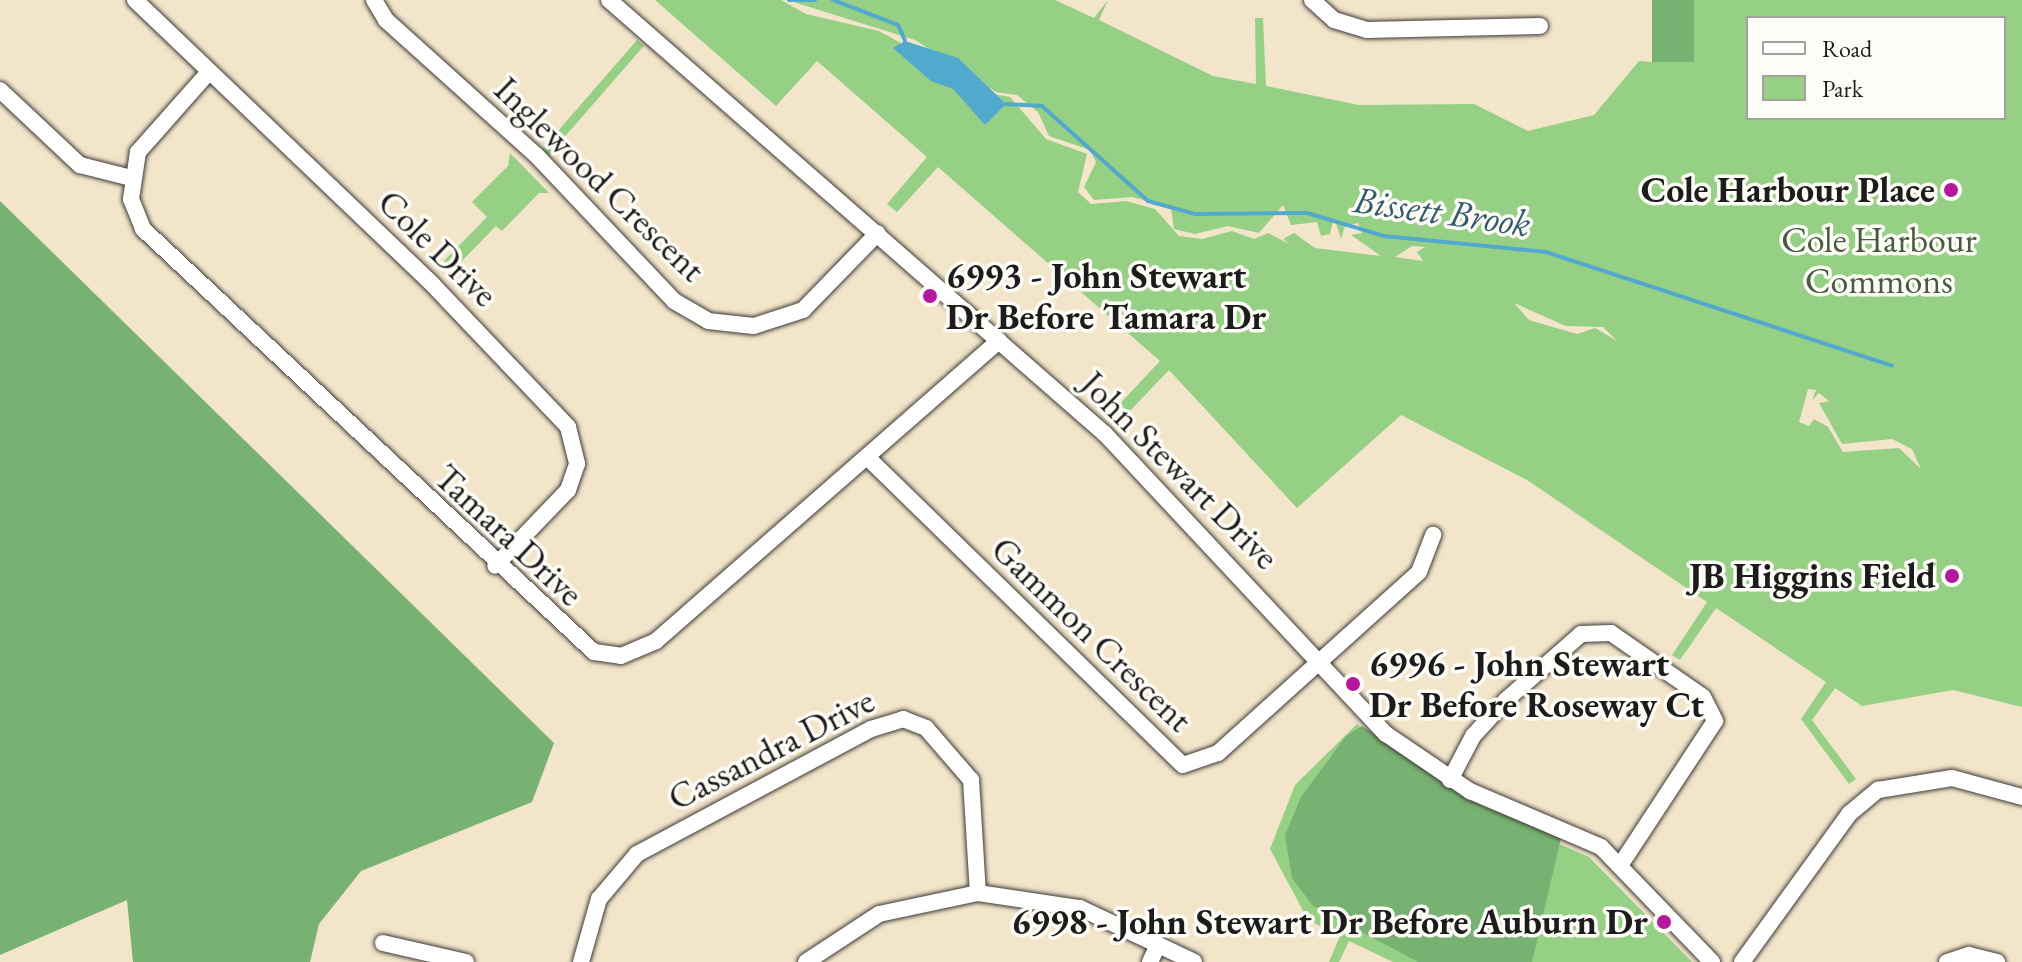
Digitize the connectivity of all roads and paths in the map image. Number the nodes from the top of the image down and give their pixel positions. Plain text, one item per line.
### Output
1 (135, 0) edge
2 (374, 0) edge
3 (609, 0) edge
4 (1312, 0) edge
5 (1540, 26) dead end
6 (208, 73) junction
7 (0, 90) edge
8 (131, 178) junction
9 (878, 233) junction
10 (999, 341) junction
11 (867, 457) junction
12 (1433, 535) dead end
13 (495, 566) junction
14 (1320, 662) junction
15 (1450, 780) junction
16 (2022, 797) edge
17 (1621, 864) junction
18 (978, 893) junction
19 (383, 943) dead end
20 (1158, 945) junction
21 (466, 962) edge
22 (581, 962) edge
23 (806, 962) edge
24 (1150, 962) edge
25 (1194, 962) edge
26 (1712, 962) edge
27 (1742, 962) edge
28 (1947, 962) edge
29 (1997, 962) edge

1 - 6 street, Cole Drive
2 - 9 street, Inglewood Crescent
3 - 9 street, John Stewart Drive
4 - 5 street
6 - 8 street, Tamara Drive
6 - 13 street, Cole Drive
7 - 8 street
8 - 13 street, Tamara Drive
9 - 10 street, John Stewart Drive
10 - 11 street, Tamara Drive
10 - 14 street, John Stewart Drive
11 - 13 street, Tamara Drive
11 - 14 street, Gammon Crescent
12 - 14 street
14 - 15 street, John Stewart Drive
15 - 17 street, John Stewart Drive
15 - 17 street
16 - 27 street
17 - 26 street, John Stewart Drive
18 - 20 street
18 - 22 street, Cassandra Drive
18 - 23 street
19 - 21 street
20 - 24 street
20 - 25 street
28 - 29 street

